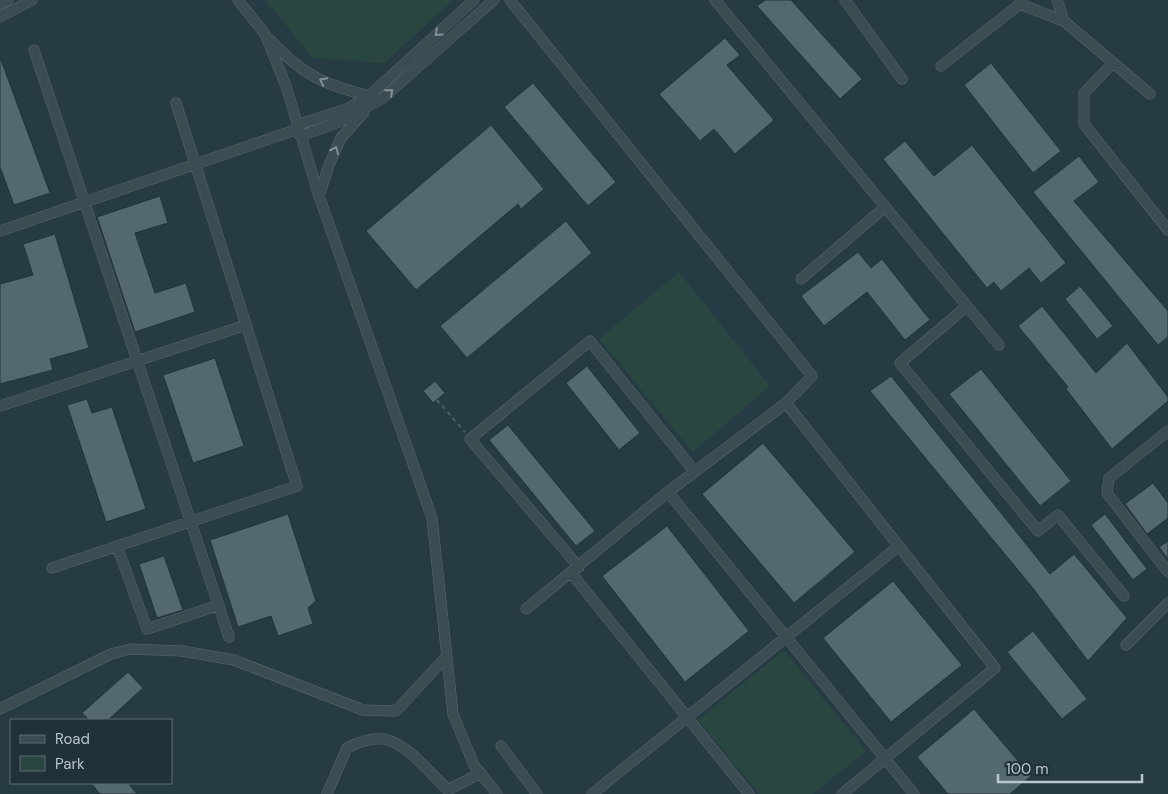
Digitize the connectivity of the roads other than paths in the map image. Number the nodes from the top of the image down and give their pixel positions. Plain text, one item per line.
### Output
1 (8, 0) edge
2 (32, 0) edge
3 (238, 0) edge
4 (474, 0) edge
5 (494, 0) edge
6 (510, 0) edge
7 (715, 0) edge
8 (845, 0) edge
9 (1057, 0) edge
10 (1020, 2) edge
11 (0, 4) edge
12 (0, 17) edge
13 (1064, 21) junction
14 (265, 34) junction
15 (34, 50) dead end
16 (1113, 62) junction
17 (941, 66) dead end
18 (902, 79) dead end
19 (1150, 94) dead end
20 (369, 96) junction
21 (176, 103) dead end
22 (368, 108) junction
23 (298, 130) junction
24 (195, 164) junction
25 (319, 196) junction
26 (84, 202) junction
27 (885, 207) junction
28 (1168, 230) edge
29 (0, 231) edge
30 (801, 279) dead end
31 (967, 306) junction
32 (246, 324) junction
33 (999, 345) dead end
34 (137, 360) junction
35 (786, 404) junction
36 (0, 406) edge
37 (1168, 431) edge
38 (695, 472) junction
39 (668, 492) junction
40 (191, 522) junction
41 (117, 546) junction
42 (899, 546) junction
43 (52, 568) dead end
44 (576, 571) junction
45 (1168, 572) edge
46 (1124, 596) dead end
47 (1168, 604) edge
48 (219, 605) junction
49 (526, 609) dead end
50 (229, 637) dead end
51 (786, 638) junction
52 (1126, 645) dead end
53 (447, 656) junction
54 (0, 709) edge
55 (687, 718) junction
56 (502, 746) dead end
57 (885, 758) junction
58 (481, 774) junction
59 (495, 793) edge
60 (327, 794) edge
61 (537, 794) edge
62 (592, 794) edge
63 (749, 794) edge
64 (842, 794) edge
65 (914, 794) edge

1 - 11 street
2 - 12 street
3 - 14 street
4 -> 20 street
22 -> 5 street
6 - 35 street
7 - 27 street
8 - 18 street
9 - 13 street
10 - 13 street
10 - 17 street
13 - 16 street
20 -> 14 street
14 - 23 street
15 - 26 street
16 - 19 street
16 - 28 street
20 - 23 street
21 - 24 street
22 - 23 street
25 -> 22 street
23 - 24 street
23 - 25 street
24 - 26 street
24 - 32 street
25 - 53 street
26 - 29 street
26 - 34 street
27 - 30 street
27 - 31 street
31 - 33 street
31 - 46 street
32 - 34 street
32 - 40 street
34 - 36 street
34 - 40 street
35 - 38 street
35 - 42 street
37 - 45 street
38 - 39 street
38 - 44 street
39 - 44 street
39 - 51 street
40 - 41 street
40 - 48 street
41 - 43 street
41 - 48 street
42 - 51 street
42 - 57 street
44 - 49 street
44 - 55 street
47 - 52 street
48 - 50 street
51 - 55 street
51 - 57 street
53 - 54 street
53 - 58 street
55 - 62 street
55 - 63 street
56 - 61 street
57 - 64 street
57 - 65 street
58 - 59 street
58 - 60 street

